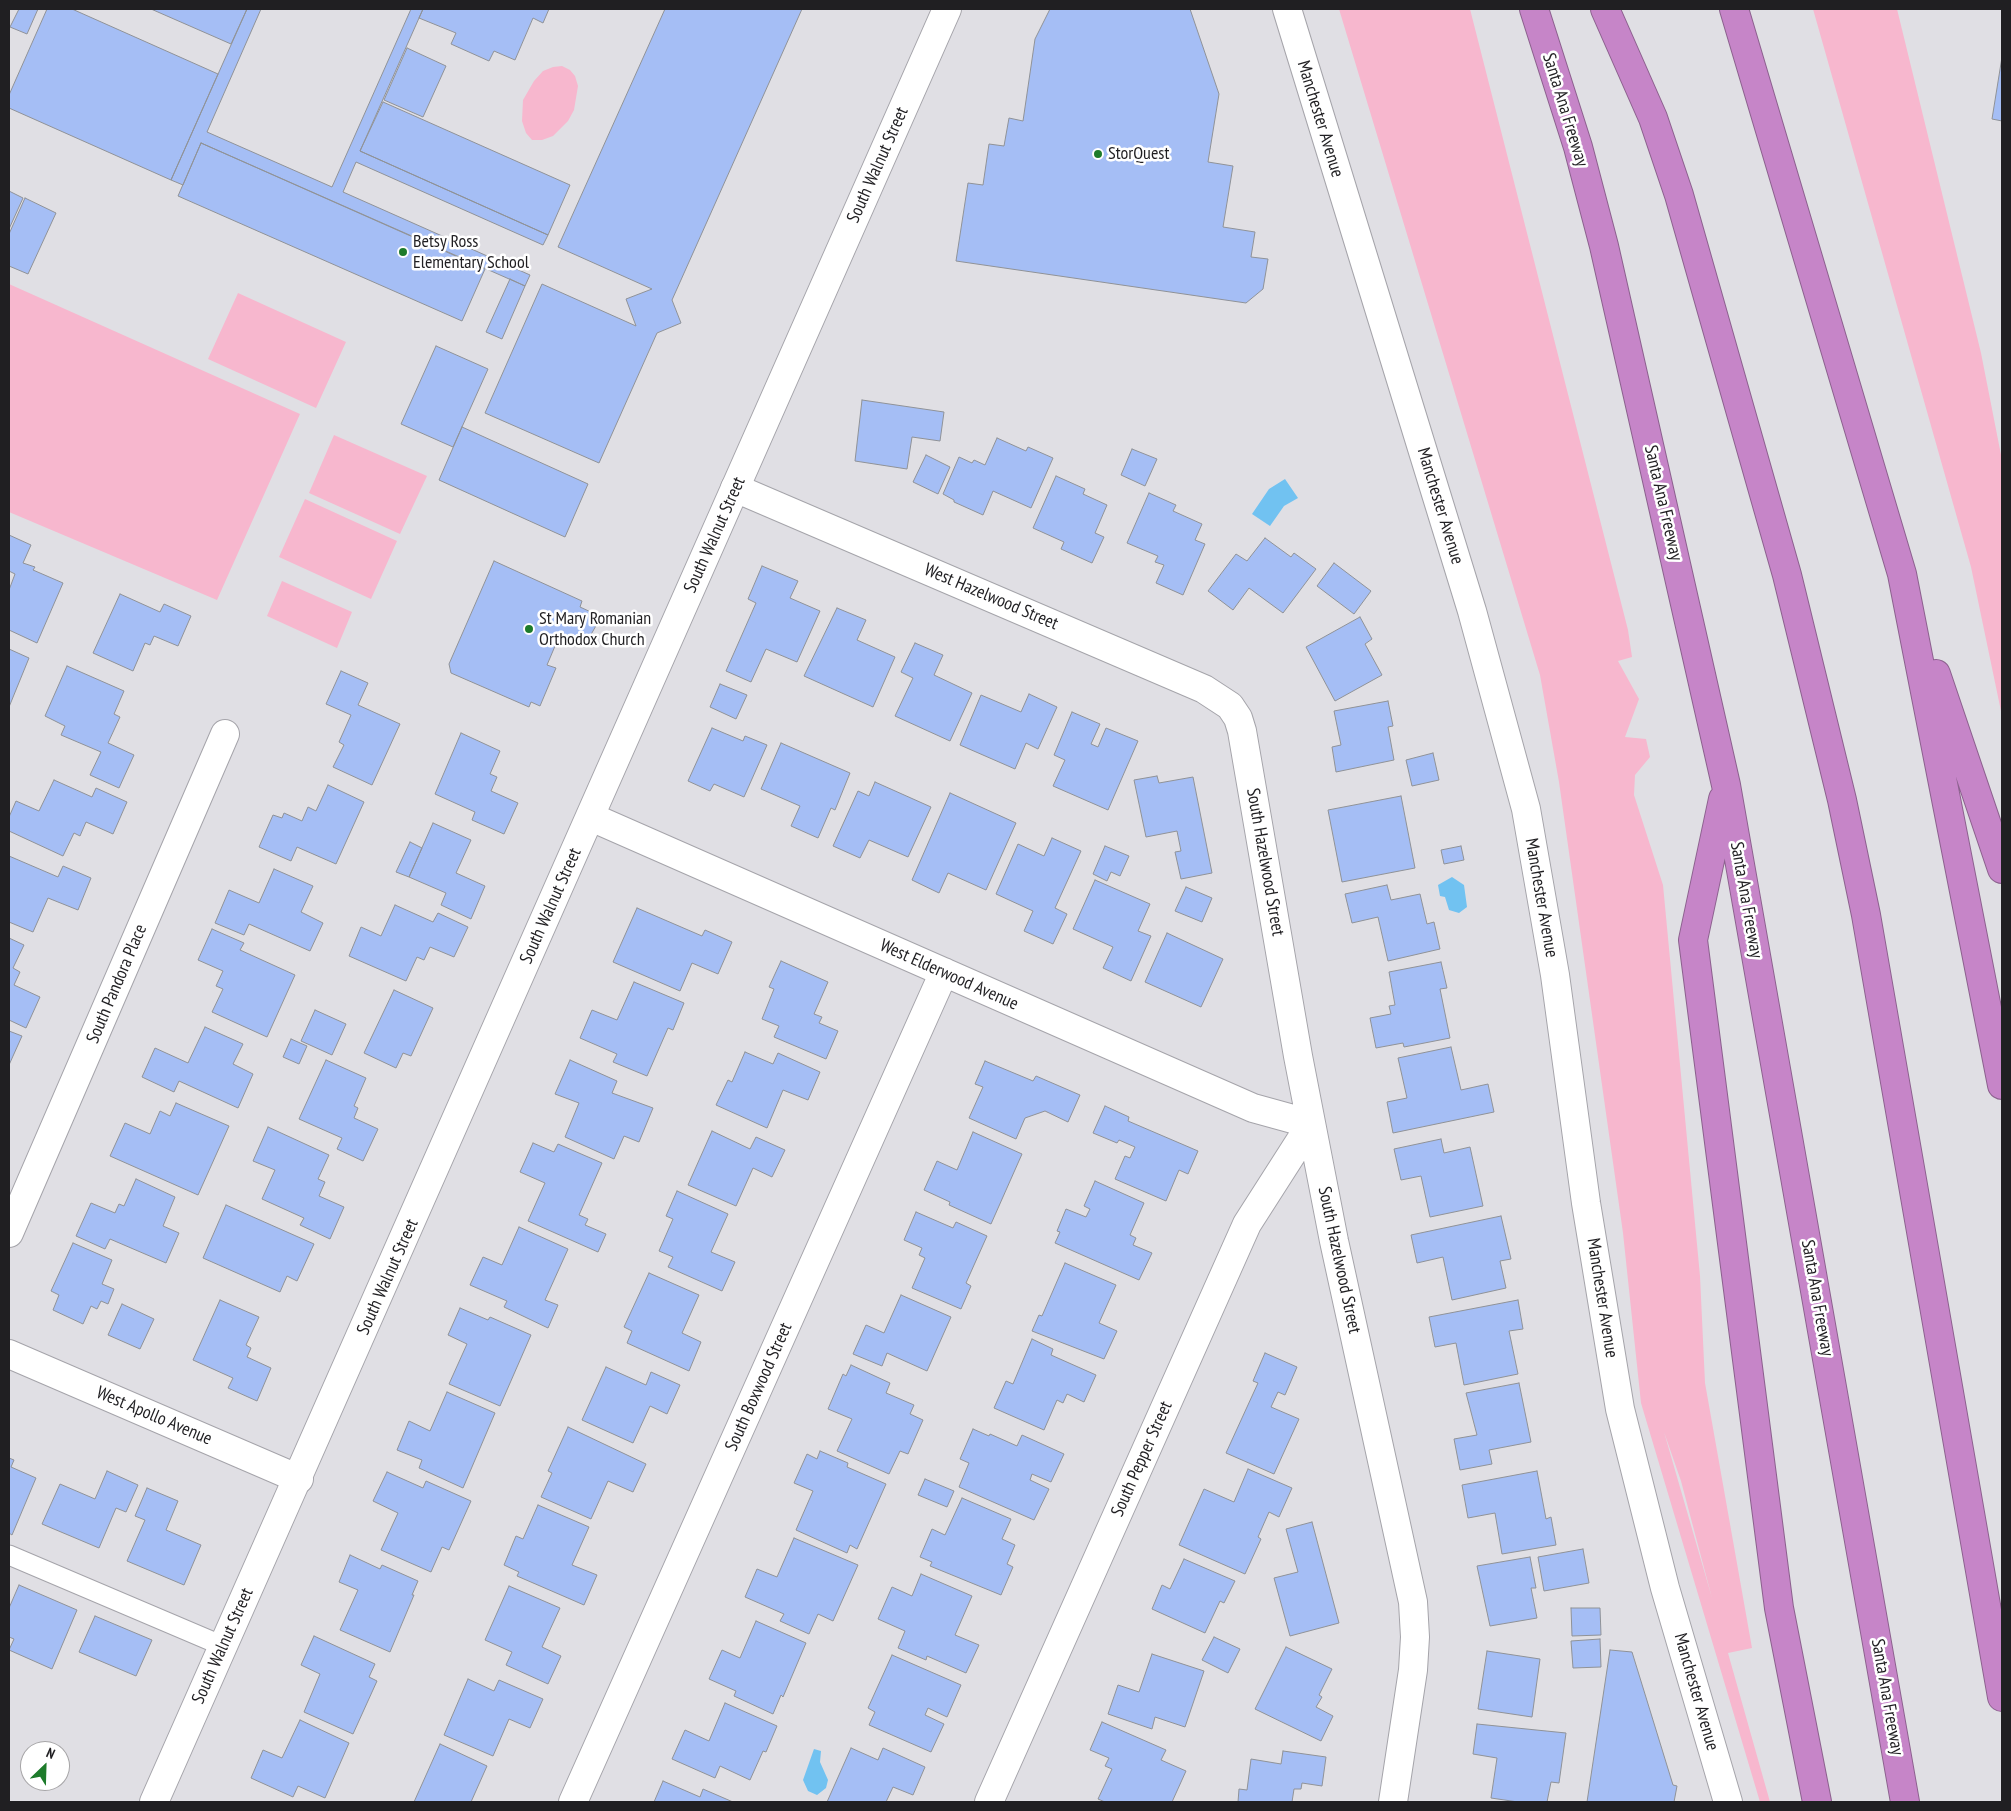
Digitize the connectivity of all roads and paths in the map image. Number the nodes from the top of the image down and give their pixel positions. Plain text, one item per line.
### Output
1 (947, 9) edge
2 (1287, 9) edge
3 (1534, 9) edge
4 (1605, 9) edge
5 (1734, 9) edge
6 (735, 488) junction
7 (1902, 574) junction
8 (1238, 718) joint
9 (225, 734) dead end
10 (1726, 785) junction
11 (591, 817) junction
12 (2002, 870) edge
13 (944, 972) junction
14 (2002, 1085) edge
15 (1311, 1124) junction
16 (9, 1233) edge
17 (9, 1354) edge
18 (299, 1479) junction
19 (9, 1554) edge
20 (223, 1646) junction
21 (2002, 1697) edge
22 (154, 1802) edge
23 (573, 1802) edge
24 (989, 1802) edge
25 (1392, 1802) edge
26 (1728, 1802) edge
27 (1817, 1802) edge
28 (1905, 1802) edge

1 - 6 street, South Walnut Street
2 - 26 street, Manchester Avenue
3 - 10 highway, Santa Ana Freeway
4 - 21 highway
5 - 7 highway
6 - 8 street, West Hazelwood Street
6 - 11 street, South Walnut Street
7 - 12 highway
7 - 14 highway
8 - 15 street, South Hazelwood Street
9 - 16 street, South Pandora Place
10 - 27 highway
10 - 28 highway, Santa Ana Freeway
11 - 13 street, West Elderwood Avenue
11 - 18 street, South Walnut Street
13 - 15 street, West Elderwood Avenue
13 - 23 street, South Boxwood Street
15 - 24 street, South Pepper Street
15 - 25 street, South Hazelwood Street
17 - 18 street, West Apollo Avenue
18 - 20 street, South Walnut Street
19 - 20 lane
20 - 22 street, South Walnut Street

